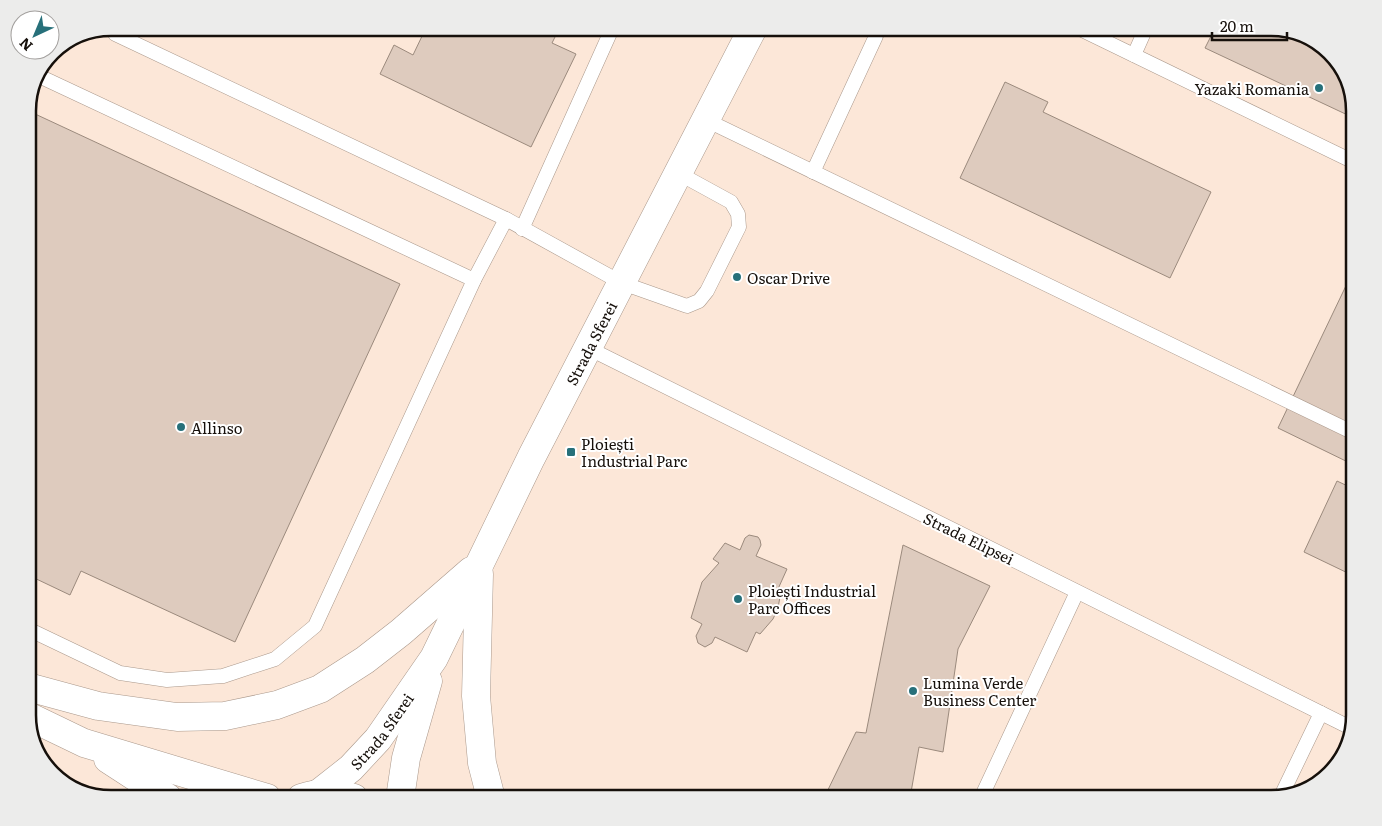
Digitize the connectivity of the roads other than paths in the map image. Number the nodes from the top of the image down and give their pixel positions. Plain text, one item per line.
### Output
1 (119, 36) edge
2 (609, 36) edge
3 (749, 36) edge
4 (876, 36) edge
5 (1096, 36) edge
6 (1142, 36) edge
7 (1134, 55) junction
8 (44, 78) edge
9 (706, 120) junction
10 (1346, 158) edge
11 (813, 172) junction
12 (678, 173) junction
13 (506, 219) junction
14 (522, 229) junction
15 (474, 280) junction
16 (622, 283) junction
17 (588, 348) junction
18 (1346, 429) edge
19 (479, 564) junction
20 (1077, 592) junction
21 (36, 633) edge
22 (434, 658) junction
23 (36, 689) edge
24 (1321, 713) junction
25 (36, 720) edge
26 (1345, 725) edge
27 (84, 743) junction
28 (1285, 788) edge
29 (156, 790) edge
30 (240, 790) edge
31 (318, 790) edge
32 (401, 790) edge
33 (489, 790) edge
34 (985, 790) edge

1 - 13 lane
2 - 14 lane
3 - 9 street, Strada Sferei
4 - 11 lane
5 - 7 lane
6 - 7 lane
7 - 10 lane
8 - 15 lane
9 - 11 lane
9 - 12 street, Strada Sferei
11 - 18 lane
12 - 16 street, Strada Sferei
12 - 16 lane
13 - 14 lane
13 - 15 lane
14 - 16 lane
15 - 21 lane
16 - 17 street, Strada Sferei
17 - 19 street, Strada Sferei
17 - 20 lane, Strada Elipsei
19 - 22 street, Strada Sferei
19 - 23 street
19 - 33 street
20 - 24 lane, Strada Elipsei
20 - 34 lane
22 - 31 street, Strada Sferei
22 - 32 street, Strada Sferei
24 - 26 lane, Strada Elipsei
24 - 28 lane
25 - 27 street
27 - 29 street
27 - 30 street

